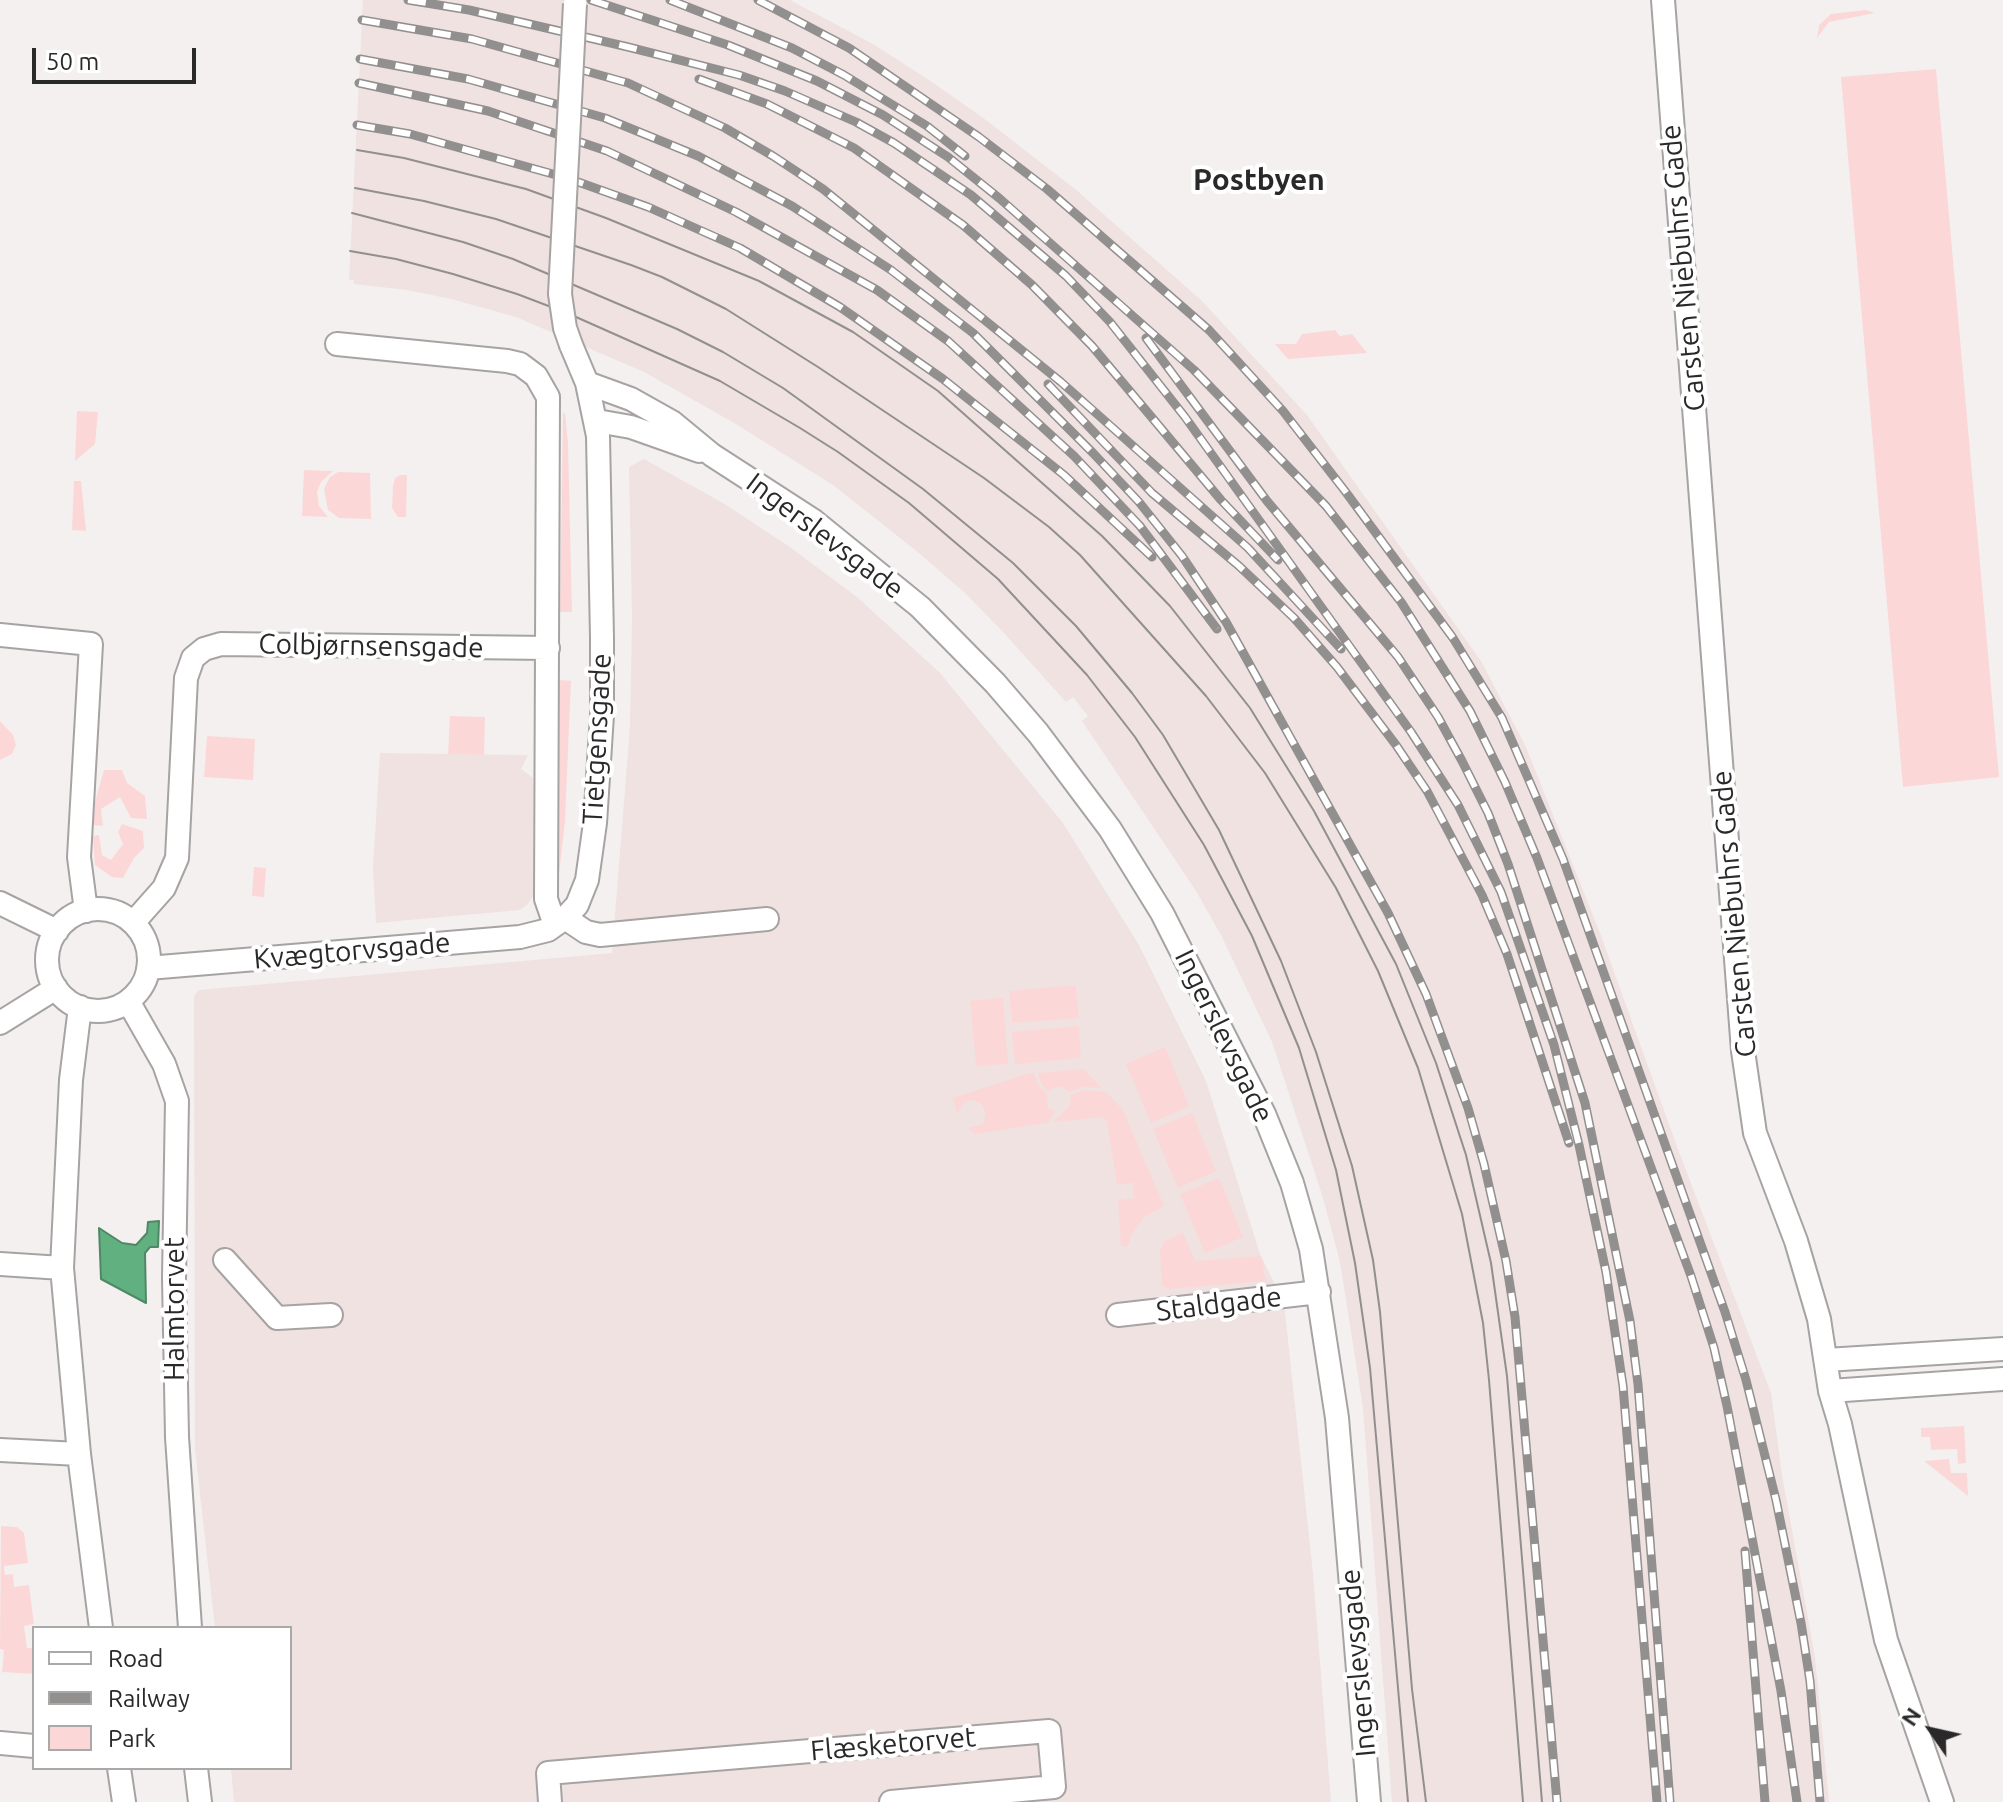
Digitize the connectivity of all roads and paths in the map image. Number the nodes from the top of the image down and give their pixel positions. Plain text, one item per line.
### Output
1 (575, 0) edge
2 (1663, 0) edge
3 (337, 344) dead end
4 (587, 383) junction
5 (597, 421) junction
6 (712, 455) junction
7 (0, 635) edge
8 (548, 648) junction
9 (0, 903) edge
10 (86, 911) junction
11 (767, 919) dead end
12 (560, 922) junction
13 (133, 923) junction
14 (57, 931) junction
15 (148, 968) junction
16 (56, 988) junction
17 (128, 1001) junction
18 (80, 1007) junction
19 (0, 1023) edge
20 (225, 1260) dead end
21 (0, 1264) edge
22 (62, 1268) junction
23 (1319, 1292) junction
24 (331, 1315) dead end
25 (1118, 1315) dead end
26 (2003, 1349) edge
27 (1826, 1360) junction
28 (2003, 1379) edge
29 (1830, 1391) junction
30 (0, 1450) edge
31 (79, 1454) junction
32 (101, 1626) edge
33 (190, 1626) edge
34 (0, 1743) edge
35 (32, 1746) edge
36 (119, 1770) edge
37 (196, 1770) edge
38 (124, 1802) edge
39 (200, 1802) edge
40 (550, 1802) edge
41 (891, 1802) edge
42 (1369, 1802) edge
43 (1942, 1802) edge

1 - 4 street, Tietgensgade, bridge
2 - 27 street, Carsten Niebuhrs Gade
3 - 8 street, Tietgensgade
4 - 5 street, Tietgensgade
4 - 6 street, Ingerslevsgade
5 - 6 street, Ingerslevsgade
5 - 12 street, Tietgensgade
6 - 23 street, Ingerslevsgade
7 - 10 street
8 - 12 street, Tietgensgade
8 - 13 street, Colbjørnsensgade
9 - 14 street
10 - 13 street
10 - 14 street
11 - 12 street
12 - 15 street, Kvægtorvsgade
13 - 15 street
14 - 16 street
15 - 17 street
16 - 18 street
16 - 19 street
17 - 18 street
17 - 33 street, Halmtorvet
18 - 22 street
20 - 24 street
21 - 22 street
22 - 31 street
23 - 25 street, Staldgade
23 - 42 street, Ingerslevsgade
26 - 27 street
27 - 29 street, Carsten Niebuhrs Gade
28 - 29 street
29 - 43 street, Carsten Niebuhrs Gade
30 - 31 street
31 - 32 street
34 - 35 street
36 - 38 street
37 - 39 street
40 - 41 street, Flæsketorvet

